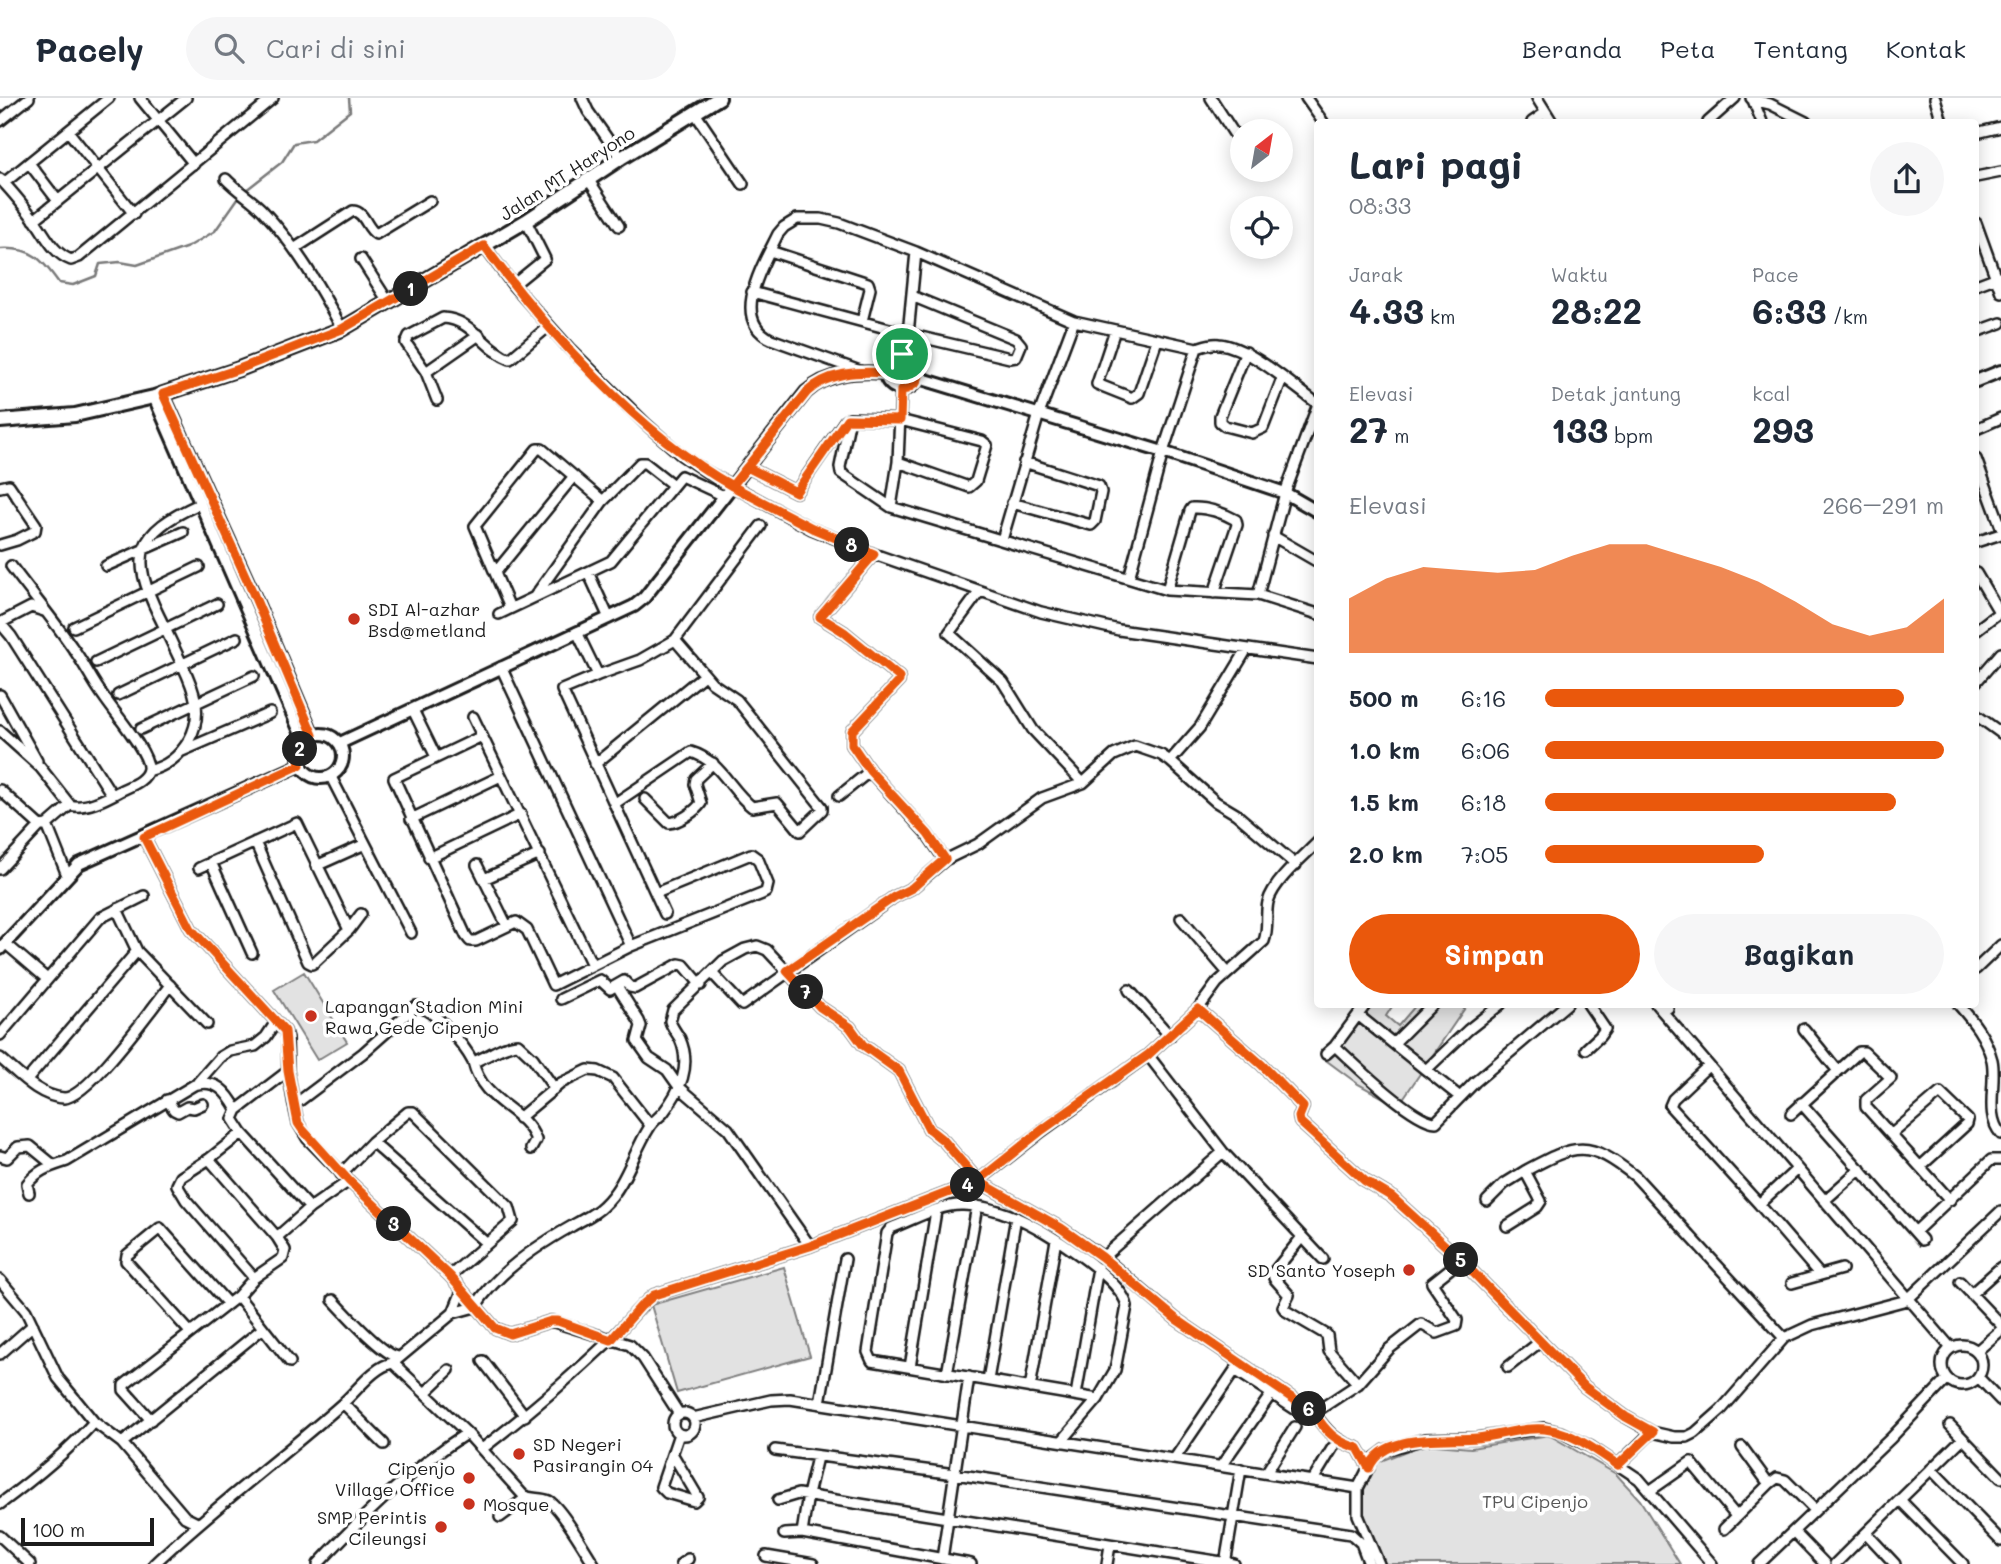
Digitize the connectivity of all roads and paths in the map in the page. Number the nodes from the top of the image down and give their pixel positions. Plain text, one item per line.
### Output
1 (29, 98) edge
2 (109, 98) edge
3 (140, 98) edge
4 (186, 98) edge
5 (273, 98) edge
6 (582, 98) edge
7 (719, 98) edge
8 (1211, 98) edge
9 (1306, 98) edge
10 (1537, 98) edge
11 (1735, 98) edge
12 (1935, 98) edge
13 (1752, 99) edge
14 (695, 113) junction
15 (1545, 113) junction
16 (1321, 119) edge
17 (1536, 119) edge
18 (1550, 119) edge
19 (1711, 119) edge
20 (1761, 119) edge
21 (1801, 119) edge
22 (1941, 119) edge
23 (158, 120) junction
24 (0, 121) edge
25 (1230, 127) edge
26 (2001, 127) edge
27 (68, 131) junction
28 (1979, 132) edge
29 (621, 158) junction
30 (29, 163) junction
31 (194, 164) junction
32 (99, 168) junction
33 (2001, 172) edge
34 (1979, 176) edge
35 (226, 179) dead end
36 (588, 179) junction
37 (2, 181) edge
38 (743, 184) dead end
39 (58, 201) junction
40 (430, 201) dead end
41 (134, 214) junction
42 (34, 220) junction
43 (526, 221) junction
44 (619, 226) dead end
45 (1979, 230) edge
46 (484, 246) junction
47 (294, 249) junction
48 (770, 251) junction
49 (916, 252) junction
50 (361, 259) dead end
51 (1998, 277) edge
52 (1979, 284) edge
53 (513, 285) junction
54 (752, 292) junction
55 (2001, 292) edge
56 (912, 296) junction
57 (389, 303) junction
58 (862, 321) junction
59 (1074, 321) junction
60 (2001, 323) edge
61 (549, 326) junction
62 (342, 329) junction
63 (1115, 330) junction
64 (1979, 331) edge
65 (908, 334) junction
66 (479, 335) junction
67 (1157, 340) junction
68 (1197, 348) junction
69 (1246, 352) junction
70 (902, 354) junction
71 (860, 371) junction
72 (2001, 371) edge
73 (426, 372) junction
74 (885, 373) junction
75 (919, 378) junction
76 (1282, 379) junction
77 (1979, 380) edge
78 (901, 390) junction
79 (158, 395) junction
80 (437, 400) dead end
81 (1314, 401) edge
82 (1039, 414) junction
83 (1314, 415) edge
84 (850, 418) junction
85 (2001, 418) edge
86 (900, 420) junction
87 (0, 421) edge
88 (1979, 428) edge
89 (1163, 452) junction
90 (898, 462) junction
91 (1024, 462) junction
92 (747, 467) junction
93 (1979, 467) edge
94 (574, 476) junction
95 (673, 485) junction
96 (732, 486) junction
97 (0, 487) edge
98 (1285, 493) junction
99 (724, 496) junction
100 (603, 501) junction
101 (1012, 503) junction
102 (199, 504) junction
103 (891, 507) junction
104 (1314, 510) edge
105 (761, 526) dead end
106 (2001, 527) edge
107 (183, 532) dead end
108 (2001, 534) edge
109 (1273, 536) junction
110 (1002, 540) junction
111 (1979, 541) edge
112 (0, 545) edge
113 (143, 550) junction
114 (874, 554) junction
115 (1314, 560) edge
116 (11, 566) dead end
117 (106, 566) dead end
118 (199, 567) dead end
119 (588, 572) junction
120 (495, 573) junction
121 (1129, 578) junction
122 (1979, 578) edge
123 (1167, 590) junction
124 (147, 592) junction
125 (980, 592) junction
126 (1214, 593) junction
127 (1258, 595) junction
128 (534, 597) junction
129 (217, 604) dead end
130 (510, 608) junction
131 (46, 612) junction
132 (2000, 612) edge
133 (1314, 613) edge
134 (499, 614) dead end
135 (609, 618) junction
136 (0, 623) edge
137 (74, 626) dead end
138 (1979, 628) edge
139 (166, 629) junction
140 (262, 629) junction
141 (577, 632) junction
142 (237, 638) dead end
143 (675, 640) junction
144 (1247, 649) junction
145 (2001, 653) edge
146 (1314, 658) edge
147 (96, 662) dead end
148 (182, 664) junction
149 (501, 667) junction
150 (598, 675) junction
151 (704, 675) junction
152 (254, 676) dead end
153 (1979, 679) edge
154 (0, 695) edge
155 (118, 695) dead end
156 (196, 703) junction
157 (413, 710) junction
158 (270, 713) dead end
159 (473, 717) dead end
160 (1979, 717) edge
161 (141, 729) dead end
162 (0, 731) edge
163 (2001, 733) edge
164 (482, 736) junction
165 (309, 738) junction
166 (340, 743) junction
167 (182, 751) junction
168 (436, 757) junction
169 (1170, 761) junction
170 (713, 763) junction
171 (595, 764) junction
172 (300, 765) junction
173 (40, 767) junction
174 (148, 771) junction
175 (870, 771) junction
176 (501, 776) junction
177 (331, 777) junction
178 (1083, 783) junction
179 (0, 790) edge
180 (113, 795) junction
181 (839, 796) dead end
182 (645, 799) dead end
183 (614, 804) junction
184 (70, 805) junction
185 (521, 814) junction
186 (411, 819) junction
187 (43, 826) junction
188 (144, 837) junction
189 (255, 842) junction
190 (365, 844) junction
191 (1314, 846) edge
192 (0, 850) edge
193 (540, 855) junction
194 (429, 858) junction
195 (9, 859) junction
196 (945, 859) junction
197 (211, 862) junction
198 (477, 865) dead end
199 (1296, 865) junction
200 (316, 866) junction
201 (199, 868) dead end
202 (0, 869) edge
203 (67, 875) junction
204 (484, 879) junction
205 (656, 893) junction
206 (144, 896) dead end
207 (117, 909) junction
208 (361, 914) dead end
209 (666, 914) dead end
210 (1181, 918) dead end
211 (507, 926) junction
212 (349, 930) junction
213 (411, 933) dead end
214 (2001, 945) edge
215 (3, 946) edge
216 (631, 946) junction
217 (137, 951) junction
218 (252, 953) dead end
219 (592, 965) junction
220 (1979, 966) edge
221 (787, 971) junction
222 (712, 973) junction
223 (1228, 973) junction
224 (47, 979) junction
225 (170, 985) junction
226 (701, 985) junction
227 (617, 986) junction
228 (1129, 990) dead end
229 (561, 999) dead end
230 (1363, 1008) edge
231 (1429, 1008) edge
232 (1496, 1008) edge
233 (1562, 1008) edge
234 (1591, 1008) edge
235 (1659, 1008) edge
236 (1962, 1008) edge
237 (1198, 1009) junction
238 (1357, 1015) junction
239 (276, 1022) junction
240 (207, 1024) dead end
241 (1804, 1029) dead end
242 (0, 1035) edge
243 (1170, 1036) junction
244 (1394, 1044) junction
245 (1335, 1046) junction
246 (1586, 1049) dead end
247 (1326, 1054) dead end
248 (1148, 1055) junction
249 (0, 1058) edge
250 (473, 1062) junction
251 (1709, 1066) junction
252 (1426, 1070) junction
253 (288, 1071) junction
254 (1838, 1072) junction
255 (27, 1080) junction
256 (197, 1084) junction
257 (679, 1087) junction
258 (554, 1088) junction
259 (1460, 1097) junction
260 (167, 1100) junction
261 (1801, 1103) junction
262 (203, 1104) dead end
263 (294, 1105) junction
264 (237, 1110) junction
265 (1997, 1113) edge
266 (1791, 1114) dead end
267 (519, 1118) junction
268 (650, 1125) junction
269 (242, 1133) junction
270 (1892, 1134) junction
271 (2001, 1134) edge
272 (372, 1142) junction
273 (531, 1149) dead end
274 (1223, 1152) junction
275 (0, 1156) edge
276 (209, 1159) junction
277 (2001, 1160) edge
278 (52, 1164) junction
279 (1921, 1166) junction
280 (1860, 1169) junction
281 (1796, 1170) junction
282 (1525, 1171) junction
283 (341, 1174) junction
284 (349, 1181) junction
285 (978, 1181) junction
286 (29, 1193) dead end
287 (1950, 1200) junction
288 (1824, 1201) junction
289 (1487, 1202) dead end
290 (1759, 1204) junction
291 (977, 1206) junction
292 (310, 1208) junction
293 (936, 1211) junction
294 (2001, 1211) edge
295 (1016, 1217) junction
296 (1507, 1226) dead end
297 (1915, 1232) junction
298 (277, 1237) junction
299 (1302, 1237) junction
300 (1056, 1240) junction
301 (1922, 1240) dead end
302 (486, 1243) junction
303 (810, 1246) junction
304 (1102, 1257) junction
305 (845, 1259) dead end
306 (1323, 1259) dead end
307 (1461, 1260) junction
308 (2001, 1267) edge
309 (1098, 1268) junction
310 (1842, 1269) dead end
311 (1819, 1275) junction
312 (450, 1276) junction
313 (254, 1278) junction
314 (0, 1280) edge
315 (1960, 1282) dead end
316 (1792, 1283) dead end
317 (462, 1291) junction
318 (1971, 1294) junction
319 (238, 1296) junction
320 (333, 1300) dead end
321 (1907, 1300) junction
322 (228, 1304) junction
323 (475, 1307) junction
324 (453, 1313) junction
325 (33, 1325) junction
326 (2001, 1327) edge
327 (262, 1329) junction
328 (190, 1332) junction
329 (1784, 1338) junction
330 (611, 1340) junction
331 (1541, 1341) junction
332 (1951, 1348) junction
333 (1977, 1351) junction
334 (0, 1354) edge
335 (396, 1360) junction
336 (483, 1361) dead end
337 (290, 1362) dead end
338 (910, 1367) junction
339 (1508, 1367) dead end
340 (449, 1370) dead end
341 (947, 1374) junction
342 (969, 1377) junction
343 (1978, 1377) junction
344 (1947, 1379) junction
345 (988, 1380) junction
346 (1358, 1384) junction
347 (1030, 1388) junction
348 (426, 1392) junction
349 (1272, 1393) junction
350 (1076, 1395) junction
351 (1098, 1399) junction
352 (2001, 1401) edge
353 (343, 1403) junction
354 (820, 1403) junction
355 (679, 1413) junction
356 (1311, 1415) junction
357 (525, 1416) junction
358 (693, 1418) junction
359 (150, 1420) junction
360 (94, 1422) junction
361 (962, 1425) junction
362 (1950, 1425) dead end
363 (1295, 1427) dead end
364 (1653, 1432) junction
365 (467, 1433) junction
366 (679, 1434) junction
367 (1962, 1439) junction
368 (1062, 1441) junction
369 (122, 1443) junction
370 (384, 1444) dead end
371 (1333, 1447) dead end
372 (1742, 1447) dead end
373 (482, 1449) junction
374 (775, 1450) dead end
375 (673, 1455) junction
376 (817, 1457) junction
377 (1175, 1458) junction
378 (1618, 1465) junction
379 (1221, 1466) junction
380 (1369, 1468) junction
381 (1241, 1469) junction
382 (1931, 1469) junction
383 (1266, 1473) junction
384 (955, 1474) junction
385 (2001, 1478) edge
386 (1312, 1480) junction
387 (1769, 1483) junction
388 (1359, 1488) junction
389 (1651, 1490) junction
390 (808, 1495) junction
391 (526, 1498) junction
392 (778, 1500) dead end
393 (1900, 1500) junction
394 (0, 1504) edge
395 (1815, 1510) junction
396 (1736, 1516) junction
397 (500, 1517) dead end
398 (1233, 1517) junction
399 (948, 1518) junction
400 (197, 1523) junction
401 (1724, 1529) dead end
402 (1794, 1532) junction
403 (802, 1533) junction
404 (784, 1534) dead end
405 (1866, 1534) junction
406 (0, 1536) edge
407 (2001, 1541) edge
408 (1110, 1545) junction
409 (766, 1556) dead end
410 (942, 1559) junction
411 (789, 1560) junction
412 (30, 1564) edge
413 (154, 1564) edge
414 (318, 1564) edge
415 (594, 1564) edge
416 (776, 1564) edge
417 (813, 1564) edge
418 (971, 1564) edge
419 (1107, 1564) edge
420 (1228, 1564) edge
421 (1369, 1564) edge
422 (1380, 1564) edge
423 (1712, 1564) edge
424 (1759, 1564) edge
425 (1825, 1564) edge
426 (1835, 1564) edge
427 (1895, 1564) edge
428 (1963, 1564) edge

1 - 24 street
2 - 27 street
3 - 23 street
4 - 23 street
5 - 31 street
6 - 29 street
7 - 14 main road, Jalan MT Haryono
8 - 25 street
9 - 16 street
10 - 15 street
11 - 19 street
12 - 22 street
13 - 20 street
13 - 21 street
14 - 29 main road, Jalan MT Haryono
14 - 38 street
15 - 17 street
15 - 18 street
23 - 31 street
23 - 32 street
26 - 28 street
27 - 30 street
27 - 32 street
29 - 36 main road, Jalan MT Haryono
30 - 37 street
30 - 39 street
31 - 41 street
32 - 39 street
32 - 41 street
33 - 34 street
35 - 47 street
36 - 43 main road, Jalan MT Haryono
36 - 44 street
37 - 42 street
39 - 42 street
40 - 47 street
41 - 42 street
43 - 46 main road, Jalan MT Haryono
43 - 53 street
45 - 51 street
46 - 53 street
46 - 57 main road, Jalan MT Haryono
47 - 62 street
48 - 49 street
48 - 54 street
48 - 58 street
49 - 56 street
49 - 59 street
50 - 57 street
51 - 52 street
51 - 55 street
53 - 61 street
54 - 58 street
54 - 71 street
56 - 65 street
56 - 65 street
57 - 62 main road, Jalan MT Haryono
58 - 65 street
59 - 63 street
59 - 82 street
60 - 64 street
61 - 66 street
61 - 96 street
62 - 79 main road, Jalan MT Haryono
63 - 67 street
63 - 67 street
65 - 70 street
66 - 73 street
66 - 73 street
67 - 68 street
68 - 69 street
68 - 89 street
69 - 76 street
69 - 76 street
70 - 74 street
70 - 75 street
71 - 74 street
71 - 92 street
72 - 77 street
73 - 80 street
74 - 78 street
75 - 78 street
75 - 82 street
76 - 81 street
78 - 86 street
79 - 87 main road, Jalan MT Haryono
79 - 102 street
79 - 140 street
82 - 89 street
82 - 91 street
83 - 98 street
84 - 86 street
84 - 92 street
84 - 103 street
85 - 88 street
86 - 90 street
86 - 90 street
89 - 98 street
89 - 121 street
90 - 103 street
91 - 101 street
91 - 101 street
92 - 96 street
93 - 106 street
94 - 100 street
94 - 120 street
94 - 120 street
95 - 99 street
95 - 100 street
95 - 119 street
96 - 99 street
96 - 114 street
97 - 112 street
98 - 104 street
98 - 109 street
99 - 135 street
100 - 128 street
101 - 110 street
102 - 113 street
102 - 140 street
103 - 110 street
105 - 143 street
107 - 113 street
108 - 111 street
109 - 115 street
109 - 127 street
110 - 121 street
113 - 117 street
113 - 124 street
114 - 125 street
114 - 175 street
116 - 131 street
118 - 124 street
119 - 128 street
119 - 135 street
120 - 130 street
121 - 123 street
122 - 132 street
123 - 126 street
123 - 126 street
124 - 137 street
124 - 139 street
125 - 144 street
125 - 178 street
126 - 127 street
127 - 133 street
128 - 130 street
129 - 139 street
130 - 134 street
131 - 136 street
131 - 174 street
132 - 138 street
135 - 141 street
136 - 180 street
139 - 147 street
139 - 148 street
140 - 165 street
141 - 149 street
141 - 150 street
142 - 148 street
143 - 150 street
143 - 151 street
144 - 146 street
144 - 169 street
145 - 153 street
148 - 155 street
148 - 156 street
149 - 157 street
149 - 216 street
150 - 171 street
151 - 170 street
151 - 171 street
152 - 156 street
154 - 173 street
156 - 161 street
156 - 167 street
157 - 166 street
157 - 168 street
158 - 167 street
159 - 164 street
160 - 163 street
162 - 173 street
164 - 168 street
164 - 176 street
165 - 166 street
165 - 172 street
166 - 177 street
167 - 174 street
168 - 186 street
169 - 178 street
169 - 199 street
170 - 182 street
170 - 183 street
171 - 183 street
172 - 177 street
172 - 188 street
173 - 184 street
174 - 180 street
175 - 181 street
175 - 196 street
176 - 185 street
176 - 186 street
177 - 190 street
178 - 196 street
179 - 187 street
180 - 184 street
183 - 205 street
184 - 187 street
185 - 193 street
185 - 194 street
186 - 194 street
187 - 195 street
187 - 203 street
188 - 203 street
188 - 239 street
189 - 197 street
189 - 200 street
189 - 212 street
190 - 200 street
190 - 213 street
191 - 199 street
192 - 195 street
193 - 204 street
193 - 219 street
194 - 211 street
195 - 202 street
196 - 221 street
197 - 201 street
197 - 218 street
198 - 204 street
199 - 223 street
200 - 212 street
203 - 215 street
204 - 211 street
205 - 209 street
205 - 216 street
206 - 207 street
207 - 217 street
207 - 224 street
208 - 212 street
210 - 223 street
211 - 219 street
214 - 220 street
215 - 224 street
216 - 219 street
217 - 225 street
217 - 255 street
221 - 222 street
221 - 222 street
221 - 285 street
222 - 226 street
223 - 237 street
224 - 242 street
225 - 240 street
225 - 255 street
226 - 227 street
226 - 257 street
227 - 229 street
227 - 257 street
228 - 243 street
230 - 238 street
231 - 244 street
232 - 252 street
233 - 259 street
234 - 246 street
235 - 251 street
236 - 265 street
237 - 243 street
237 - 307 street
238 - 244 street
238 - 245 street
239 - 253 street
239 - 256 street
241 - 254 street
243 - 248 street
244 - 252 street
245 - 247 street
245 - 259 street
248 - 274 street
248 - 285 street
249 - 255 street
250 - 258 street
250 - 263 street
250 - 267 street
251 - 281 street
251 - 290 street
252 - 259 street
253 - 263 street
253 - 264 street
254 - 261 street
254 - 270 street
256 - 260 street
256 - 264 street
257 - 268 street
257 - 303 street
258 - 267 street
258 - 268 street
260 - 262 street
260 - 278 street
261 - 266 street
261 - 280 street
263 - 283 street
264 - 269 street
265 - 271 street
267 - 273 street
268 - 323 street
269 - 276 street
269 - 292 street
270 - 279 street
270 - 279 street
272 - 283 street
272 - 302 street
272 - 302 street
274 - 299 street
274 - 304 street
275 - 278 street
276 - 298 street
276 - 313 street
277 - 287 street
278 - 286 street
279 - 287 street
280 - 288 street
280 - 297 street
281 - 288 street
281 - 290 street
282 - 289 street
282 - 296 street
282 - 329 street
283 - 284 street
284 - 292 street
284 - 312 street
285 - 303 street
285 - 304 street
287 - 297 street
288 - 321 street
290 - 311 street
291 - 293 street
291 - 295 street
291 - 341 street
292 - 298 street
293 - 338 street
293 - 338 street
294 - 321 street
295 - 300 street
295 - 345 street
297 - 301 street
298 - 313 street
299 - 306 street
299 - 346 street
300 - 309 street
300 - 347 street
302 - 312 street
303 - 330 street
304 - 356 street
305 - 354 street
307 - 331 street
307 - 346 street
308 - 318 street
309 - 350 street
309 - 351 street
310 - 311 street
311 - 316 street
312 - 317 street
313 - 319 street
314 - 325 street
315 - 318 street
317 - 323 street
317 - 324 street
318 - 326 street
319 - 322 street
319 - 327 street
320 - 335 street
321 - 329 street
321 - 332 street
322 - 328 street
322 - 328 street
323 - 324 street
323 - 330 street
324 - 335 street
325 - 334 street
325 - 360 street
326 - 333 street
327 - 337 street
327 - 359 street
328 - 359 street
329 - 364 street
330 - 355 street
330 - 357 street
331 - 339 street
331 - 364 street
332 - 333 street
332 - 344 street
333 - 343 street
335 - 348 street
335 - 353 street
336 - 357 street
338 - 341 street
340 - 348 street
341 - 342 street
342 - 345 street
342 - 361 street
343 - 344 street
343 - 352 street
344 - 395 street
345 - 347 street
346 - 356 street
347 - 350 street
348 - 365 street
349 - 356 street
349 - 377 street
349 - 379 street
350 - 351 street
351 - 368 street
353 - 370 street
353 - 400 street
354 - 358 street
354 - 361 street
355 - 358 street
355 - 366 street
356 - 380 street
357 - 373 street
358 - 366 street
359 - 369 street
360 - 369 street
360 - 394 street
361 - 368 street
361 - 384 street
362 - 367 street
363 - 383 street
364 - 378 street
365 - 373 street
365 - 414 street
366 - 375 street
367 - 382 street
367 - 385 street
368 - 377 street
369 - 400 street
371 - 386 street
372 - 387 street
373 - 391 street
374 - 376 street
375 - 375 street
376 - 384 street
376 - 390 street
377 - 379 street
378 - 380 street
378 - 389 street
379 - 381 street
380 - 388 street
381 - 383 street
381 - 398 street
382 - 393 street
382 - 407 street
383 - 386 street
384 - 398 street
384 - 399 street
386 - 388 street
387 - 395 street
387 - 396 street
388 - 422 street
389 - 396 street
389 - 423 street
390 - 392 street
390 - 399 street
390 - 403 street
391 - 397 street
391 - 415 street
393 - 405 street
393 - 428 street
395 - 402 street
396 - 401 street
398 - 420 street
398 - 421 street
399 - 408 street
399 - 410 street
400 - 413 street
402 - 424 street
402 - 425 street
403 - 404 street
403 - 410 street
405 - 426 street
405 - 427 street
406 - 412 street
408 - 419 street
408 - 420 street
409 - 411 street
410 - 418 street
411 - 416 street
411 - 417 street

